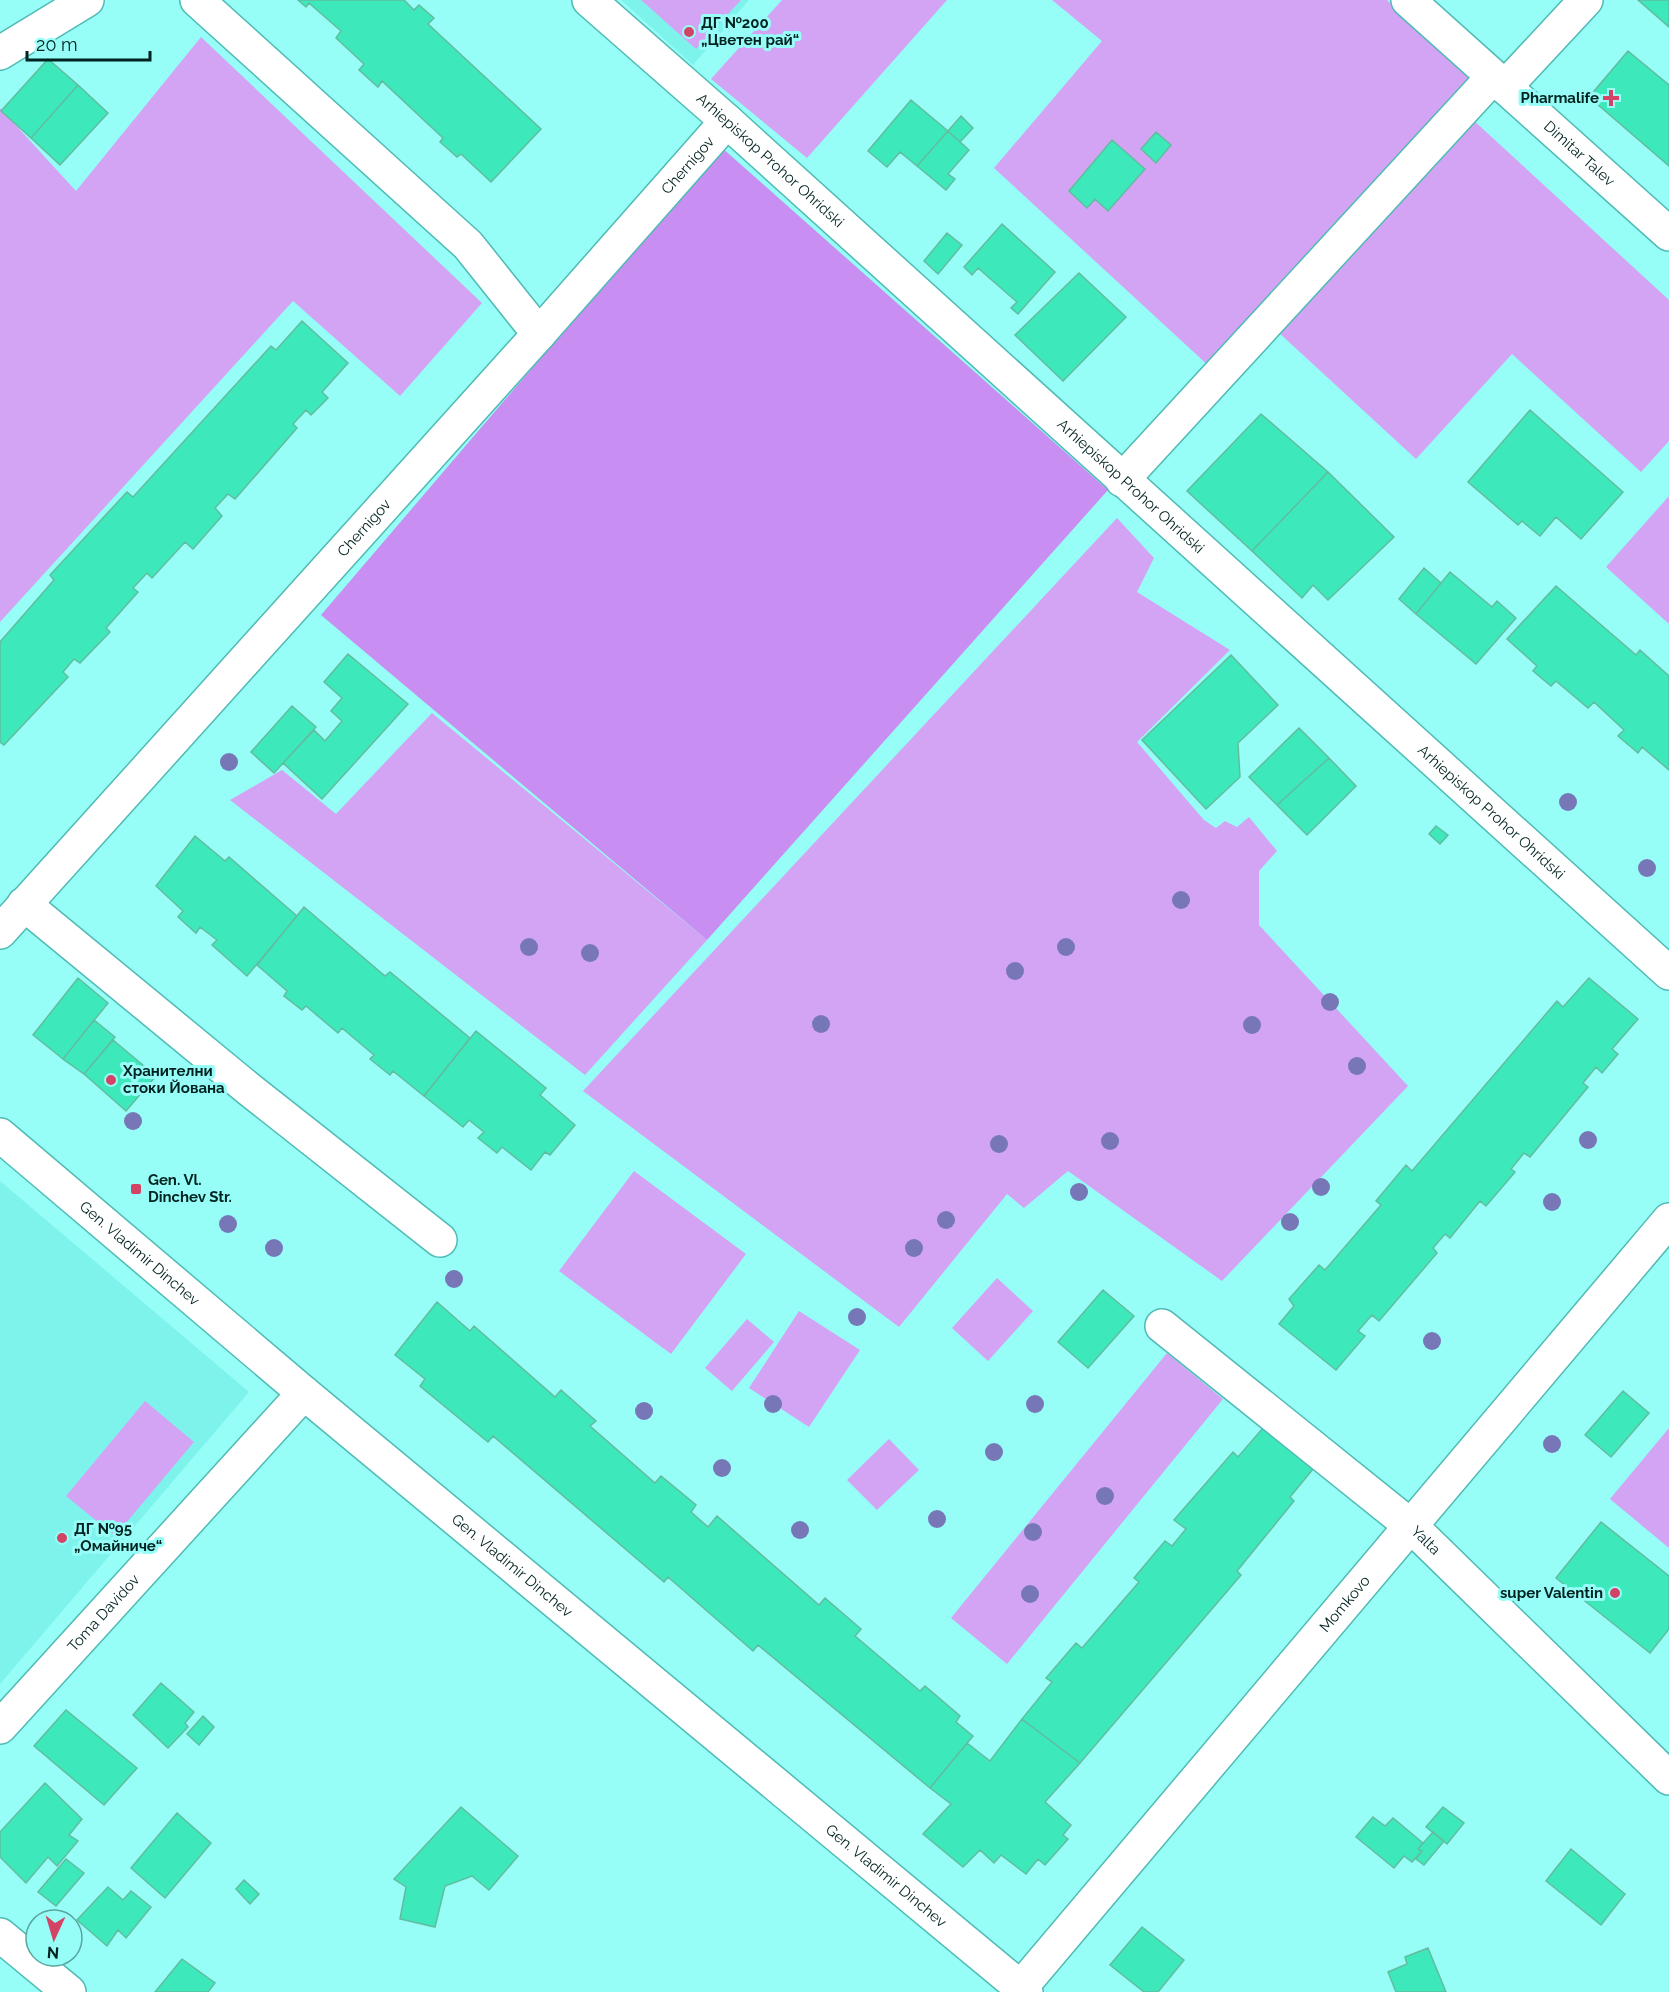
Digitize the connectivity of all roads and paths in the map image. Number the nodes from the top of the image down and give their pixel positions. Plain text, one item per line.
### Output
1 (87, 0) edge
2 (196, 0) edge
3 (589, 0) edge
4 (1408, 0) edge
5 (1586, 0) edge
6 (0, 53) edge
7 (1499, 82) junction
8 (727, 121) junction
9 (1669, 234) edge
10 (539, 334) junction
11 (1122, 480) junction
12 (24, 904) junction
13 (0, 932) edge
14 (1669, 973) edge
15 (0, 1135) edge
16 (1669, 1221) edge
17 (440, 1240) dead end
18 (1162, 1326) dead end
19 (304, 1393) junction
20 (1411, 1526) junction
21 (0, 1727) edge
22 (1669, 1778) edge
23 (0, 1935) edge
24 (1021, 1991) edge
25 (69, 1992) edge

1 - 6 street
2 - 10 street
3 - 8 street, Arhiepiskop Prohor Ohridski
4 - 7 street, Dimitar Talev
5 - 7 street
7 - 9 street, Dimitar Talev
7 - 11 street
8 - 10 street, Chernigov
8 - 11 street, Arhiepiskop Prohor Ohridski
10 - 12 street, Chernigov
11 - 14 street, Arhiepiskop Prohor Ohridski
12 - 13 street, Chernigov
12 - 17 street
15 - 19 street, Gen. Vladimir Dinchev
16 - 20 street, Momkovo
18 - 20 street, Yalta
19 - 21 street, Toma Davidov
19 - 24 street, Gen. Vladimir Dinchev
20 - 22 street, Yalta
20 - 24 street, Momkovo
23 - 25 street

